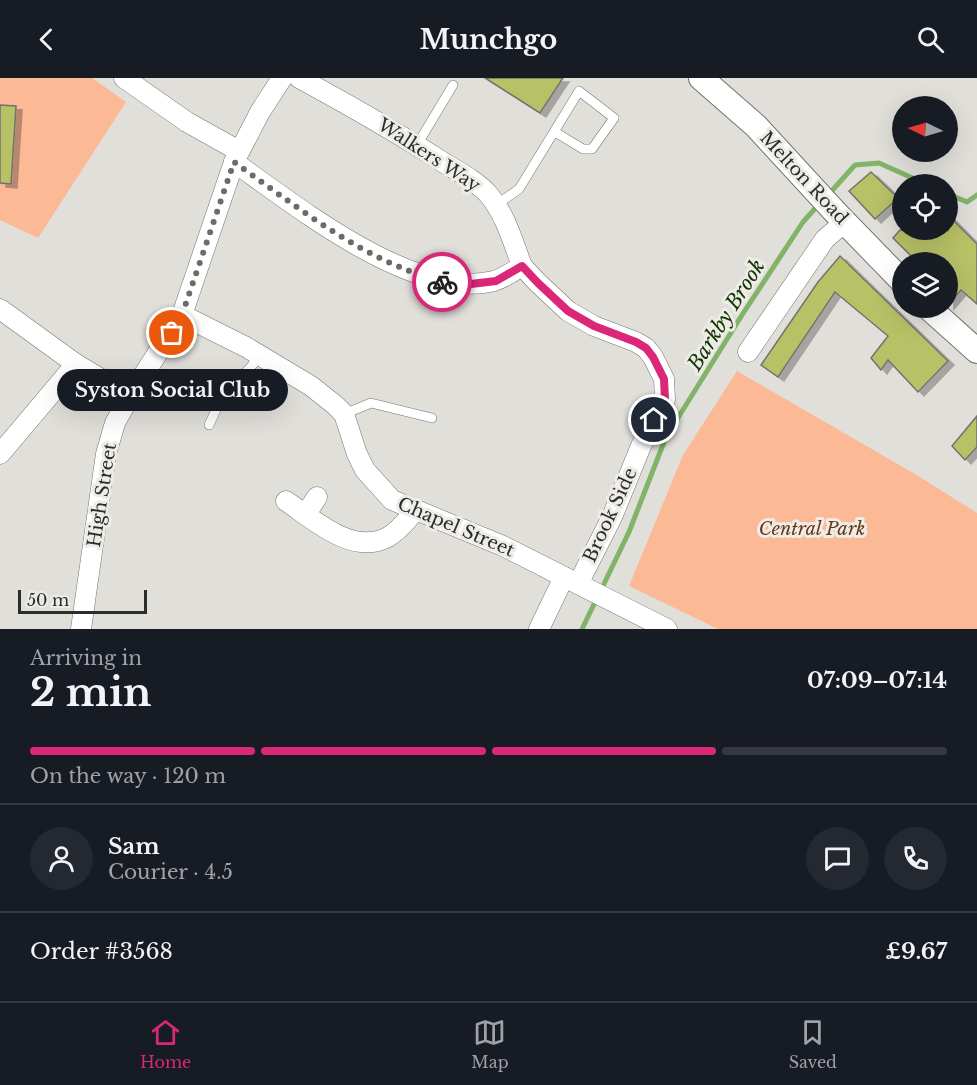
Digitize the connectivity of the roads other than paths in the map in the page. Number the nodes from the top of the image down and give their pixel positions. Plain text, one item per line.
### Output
1 (124, 78) edge
2 (282, 78) edge
3 (298, 78) edge
4 (701, 78) edge
5 (453, 85) dead end
6 (555, 132) junction
7 (417, 145) junction
8 (236, 156) junction
9 (496, 205) junction
10 (841, 218) junction
11 (522, 266) junction
12 (892, 271) edge
13 (0, 309) edge
14 (182, 315) junction
15 (940, 318) edge
16 (977, 351) edge
17 (748, 352) dead end
18 (260, 356) junction
19 (76, 364) junction
20 (130, 396) junction
21 (344, 414) junction
22 (432, 418) dead end
23 (209, 425) dead end
24 (0, 454) edge
25 (317, 497) dead end
26 (286, 501) dead end
27 (415, 511) junction
28 (306, 514) junction
29 (576, 583) junction
30 (81, 629) edge
31 (539, 629) edge
32 (667, 629) edge

1 - 8 street
2 - 8 street, High Street
3 - 7 street, Walkers Way
4 - 10 street, Melton Road
5 - 7 lane
6 - 6 lane
6 - 9 lane
7 - 9 street, Walkers Way
8 - 11 street
8 - 14 street, High Street
9 - 11 street, Walkers Way
10 - 12 street, Melton Road
10 - 17 street
11 - 29 street, Brook Side
13 - 19 street
14 - 18 street
14 - 20 street, High Street
15 - 16 street
18 - 21 street
18 - 23 lane
19 - 20 street
19 - 24 street
20 - 30 street, High Street
21 - 22 lane
21 - 27 street, Chapel Street
25 - 28 street
26 - 28 street
27 - 28 street
27 - 29 street, Chapel Street
29 - 31 street, Brook Side
29 - 32 street, Chapel Street

